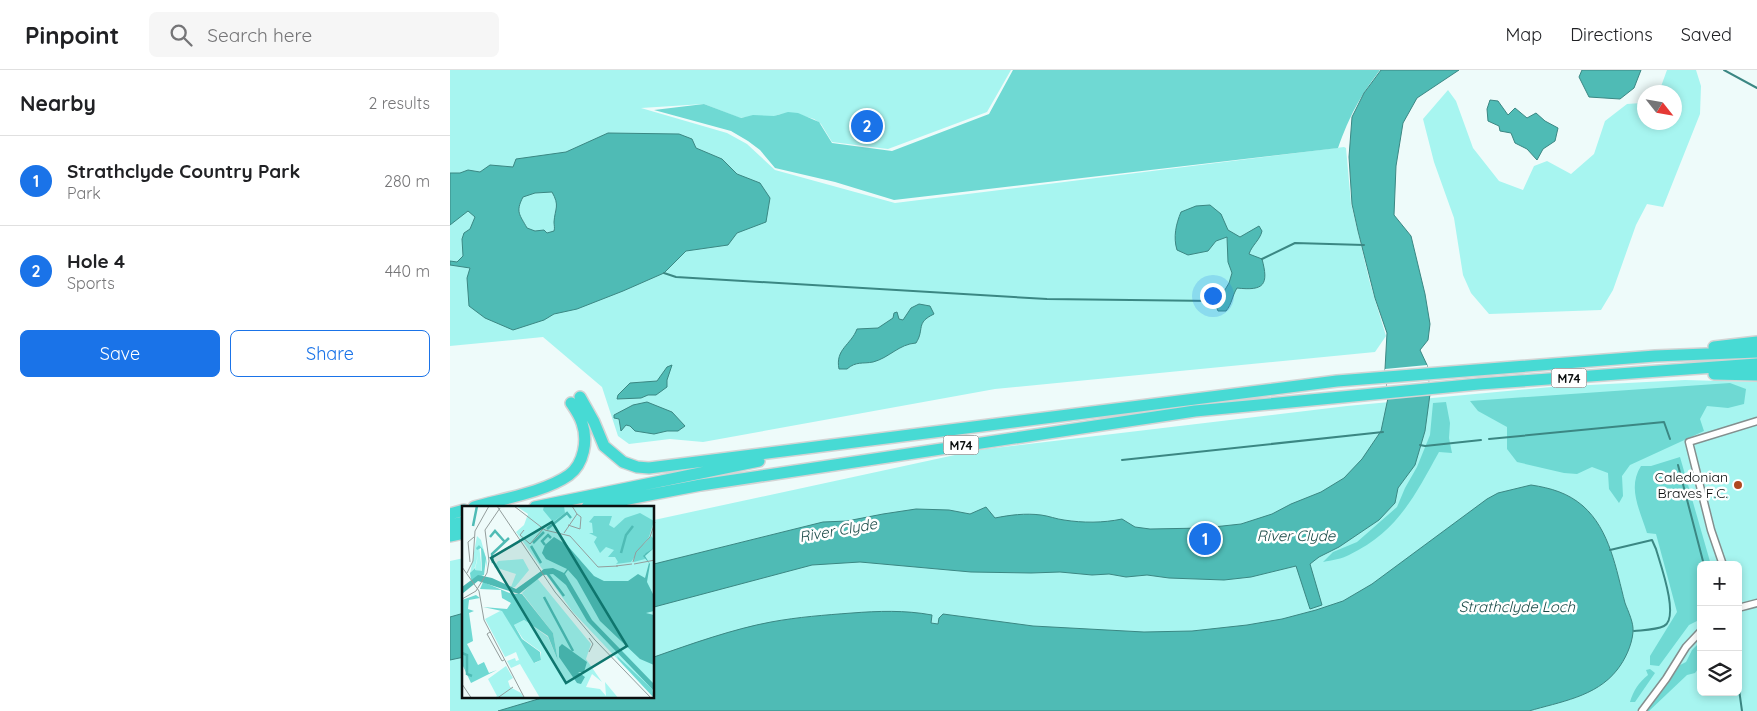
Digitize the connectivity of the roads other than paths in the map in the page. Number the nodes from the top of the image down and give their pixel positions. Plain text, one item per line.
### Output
1 (1757, 342) edge
2 (1757, 352) edge
3 (1655, 356) junction
4 (1757, 364) edge
5 (1659, 372) junction
6 (1757, 375) edge
7 (1757, 421) edge
8 (839, 445) junction
9 (478, 506) edge
10 (540, 506) edge
11 (592, 506) edge
12 (1722, 561) edge
13 (1757, 603) edge
14 (1742, 607) edge
15 (1697, 635) edge
16 (1642, 711) edge

1 - 3 highway
2 - 3 highway, M74
3 - 8 highway, M74
4 - 5 highway, M74
5 - 6 highway
5 - 11 highway, M74
7 - 12 street
8 - 9 highway
8 - 10 highway, M74
13 - 14 street
15 - 16 street

